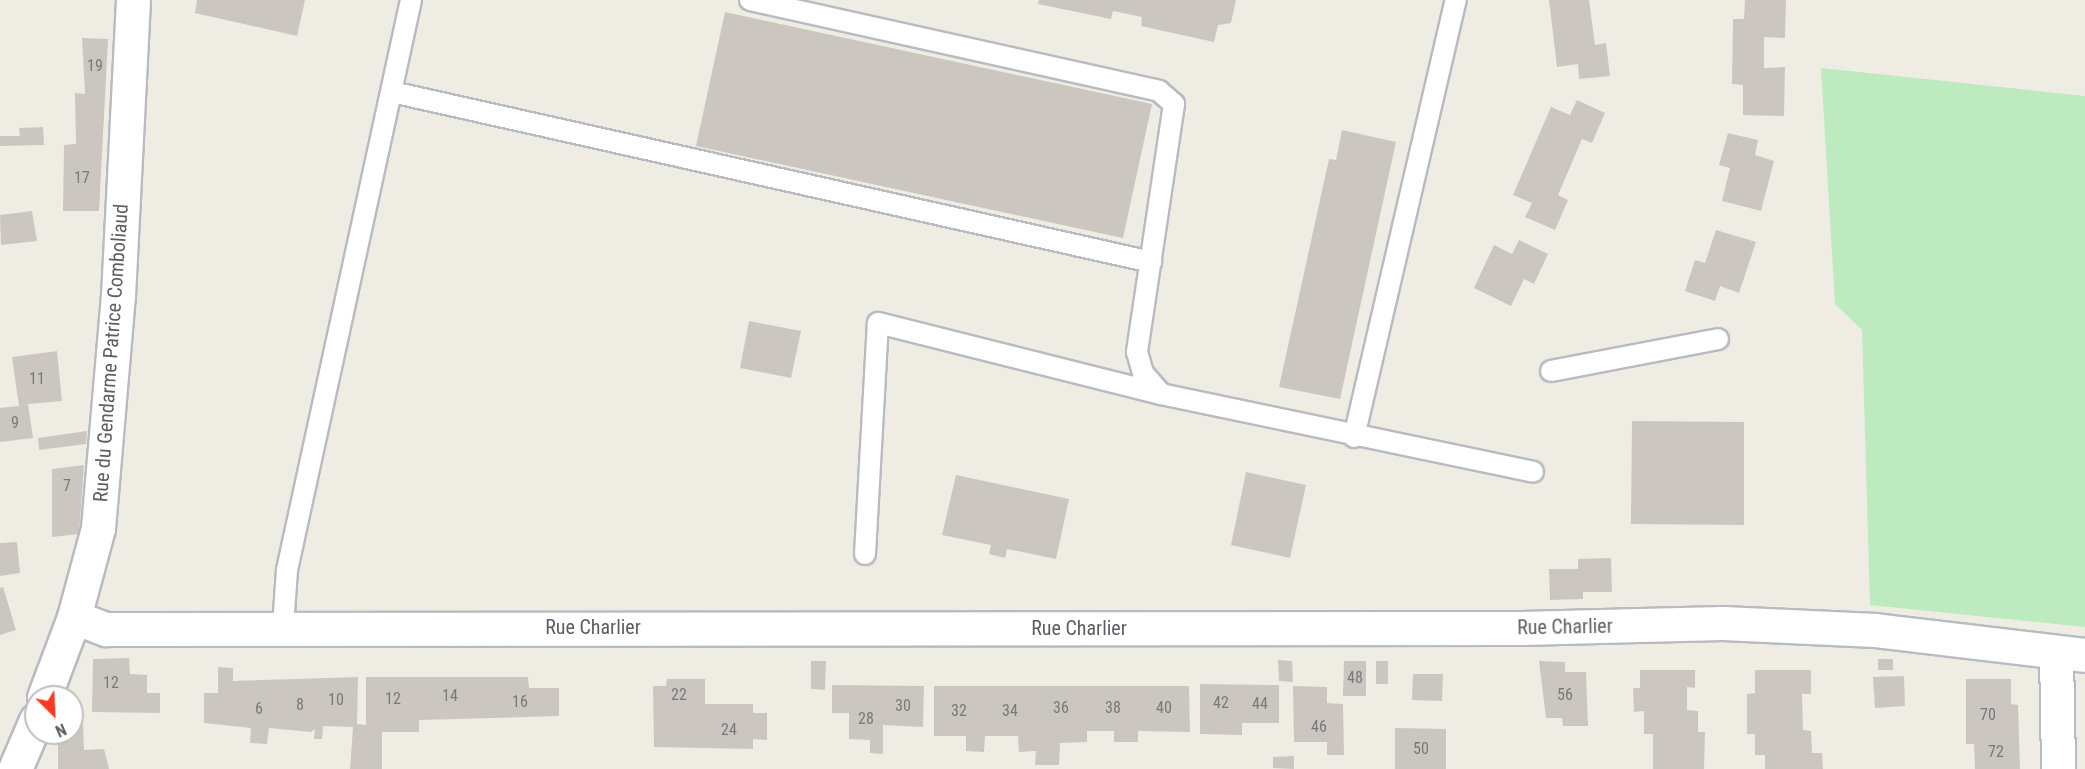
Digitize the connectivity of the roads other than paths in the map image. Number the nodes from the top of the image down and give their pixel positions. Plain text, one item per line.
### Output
1 (133, 0) edge
2 (411, 0) edge
3 (750, 0) edge
4 (1455, 0) edge
5 (392, 92) junction
6 (1151, 262) junction
7 (1718, 339) dead end
8 (1551, 371) dead end
9 (1161, 394) junction
10 (1354, 437) junction
11 (1533, 472) dead end
12 (865, 554) dead end
13 (74, 618) junction
14 (283, 627) junction
15 (2070, 654) edge
16 (49, 685) edge
17 (25, 745) edge
18 (15, 769) edge
19 (2058, 769) edge

1 - 13 street, Rue du Gendarme Patrice Comboliaud
2 - 5 lane
3 - 6 lane
4 - 10 lane
5 - 6 lane
5 - 14 lane
6 - 9 lane
7 - 8 lane
9 - 10 lane
9 - 12 lane
10 - 11 lane
13 - 14 street, Rue Charlier
13 - 16 street, Rue du Gendarme Patrice Comboliaud
14 - 15 street, Rue Charlier
15 - 19 street
17 - 18 street

